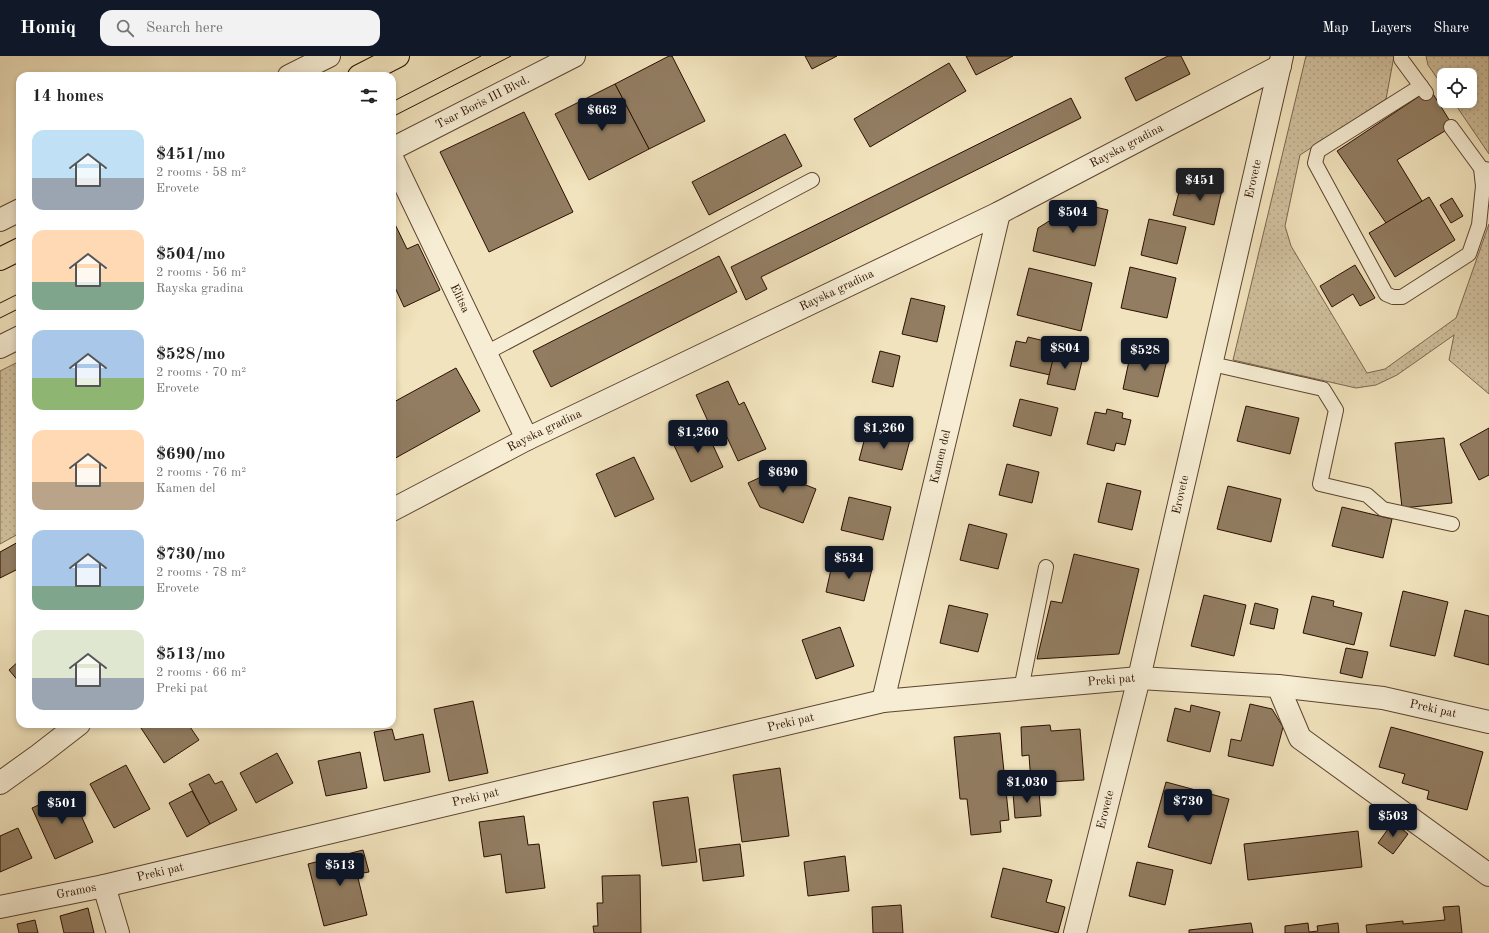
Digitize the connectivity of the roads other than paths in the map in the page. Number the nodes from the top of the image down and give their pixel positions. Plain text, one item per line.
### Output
1 (329, 56) edge
2 (398, 56) edge
3 (574, 56) edge
4 (1401, 56) edge
5 (1281, 61) edge
6 (297, 72) edge
7 (367, 72) edge
8 (1451, 127) dead end
9 (396, 147) edge
10 (396, 166) edge
11 (1485, 169) edge
12 (812, 180) dead end
13 (16, 212) edge
14 (999, 213) junction
15 (0, 220) edge
16 (16, 251) edge
17 (0, 259) edge
18 (16, 339) edge
19 (0, 347) edge
20 (486, 353) junction
21 (1212, 364) junction
22 (528, 438) junction
23 (396, 508) edge
24 (1452, 524) dead end
25 (1046, 567) dead end
26 (1139, 678) junction
27 (1278, 686) junction
28 (1021, 689) junction
29 (883, 701) junction
30 (1489, 722) edge
31 (74, 728) edge
32 (0, 783) edge
33 (1489, 875) edge
34 (104, 886) junction
35 (0, 907) edge
36 (118, 933) edge
37 (1075, 933) edge

1 - 6 street
2 - 7 main road
3 - 9 street, Tsar Boris III Blvd.
4 - 11 lane
5 - 14 street, Rayska gradina
5 - 21 street, Erovete
8 - 11 lane
10 - 20 street, Elitsa
12 - 20 lane
13 - 15 street
14 - 22 street, Rayska gradina
14 - 29 street, Kamen del
16 - 17 main road
18 - 19 street
20 - 22 street, Elitsa
21 - 24 lane
21 - 26 street, Erovete
22 - 23 street, Rayska gradina
25 - 28 lane
26 - 27 street, Preki pat
26 - 28 street, Preki pat
26 - 37 street, Erovete
27 - 30 street, Preki pat
27 - 33 street
28 - 29 street, Preki pat
29 - 34 street, Preki pat
31 - 32 street
34 - 35 street, Gramos
34 - 36 street, Gramos

